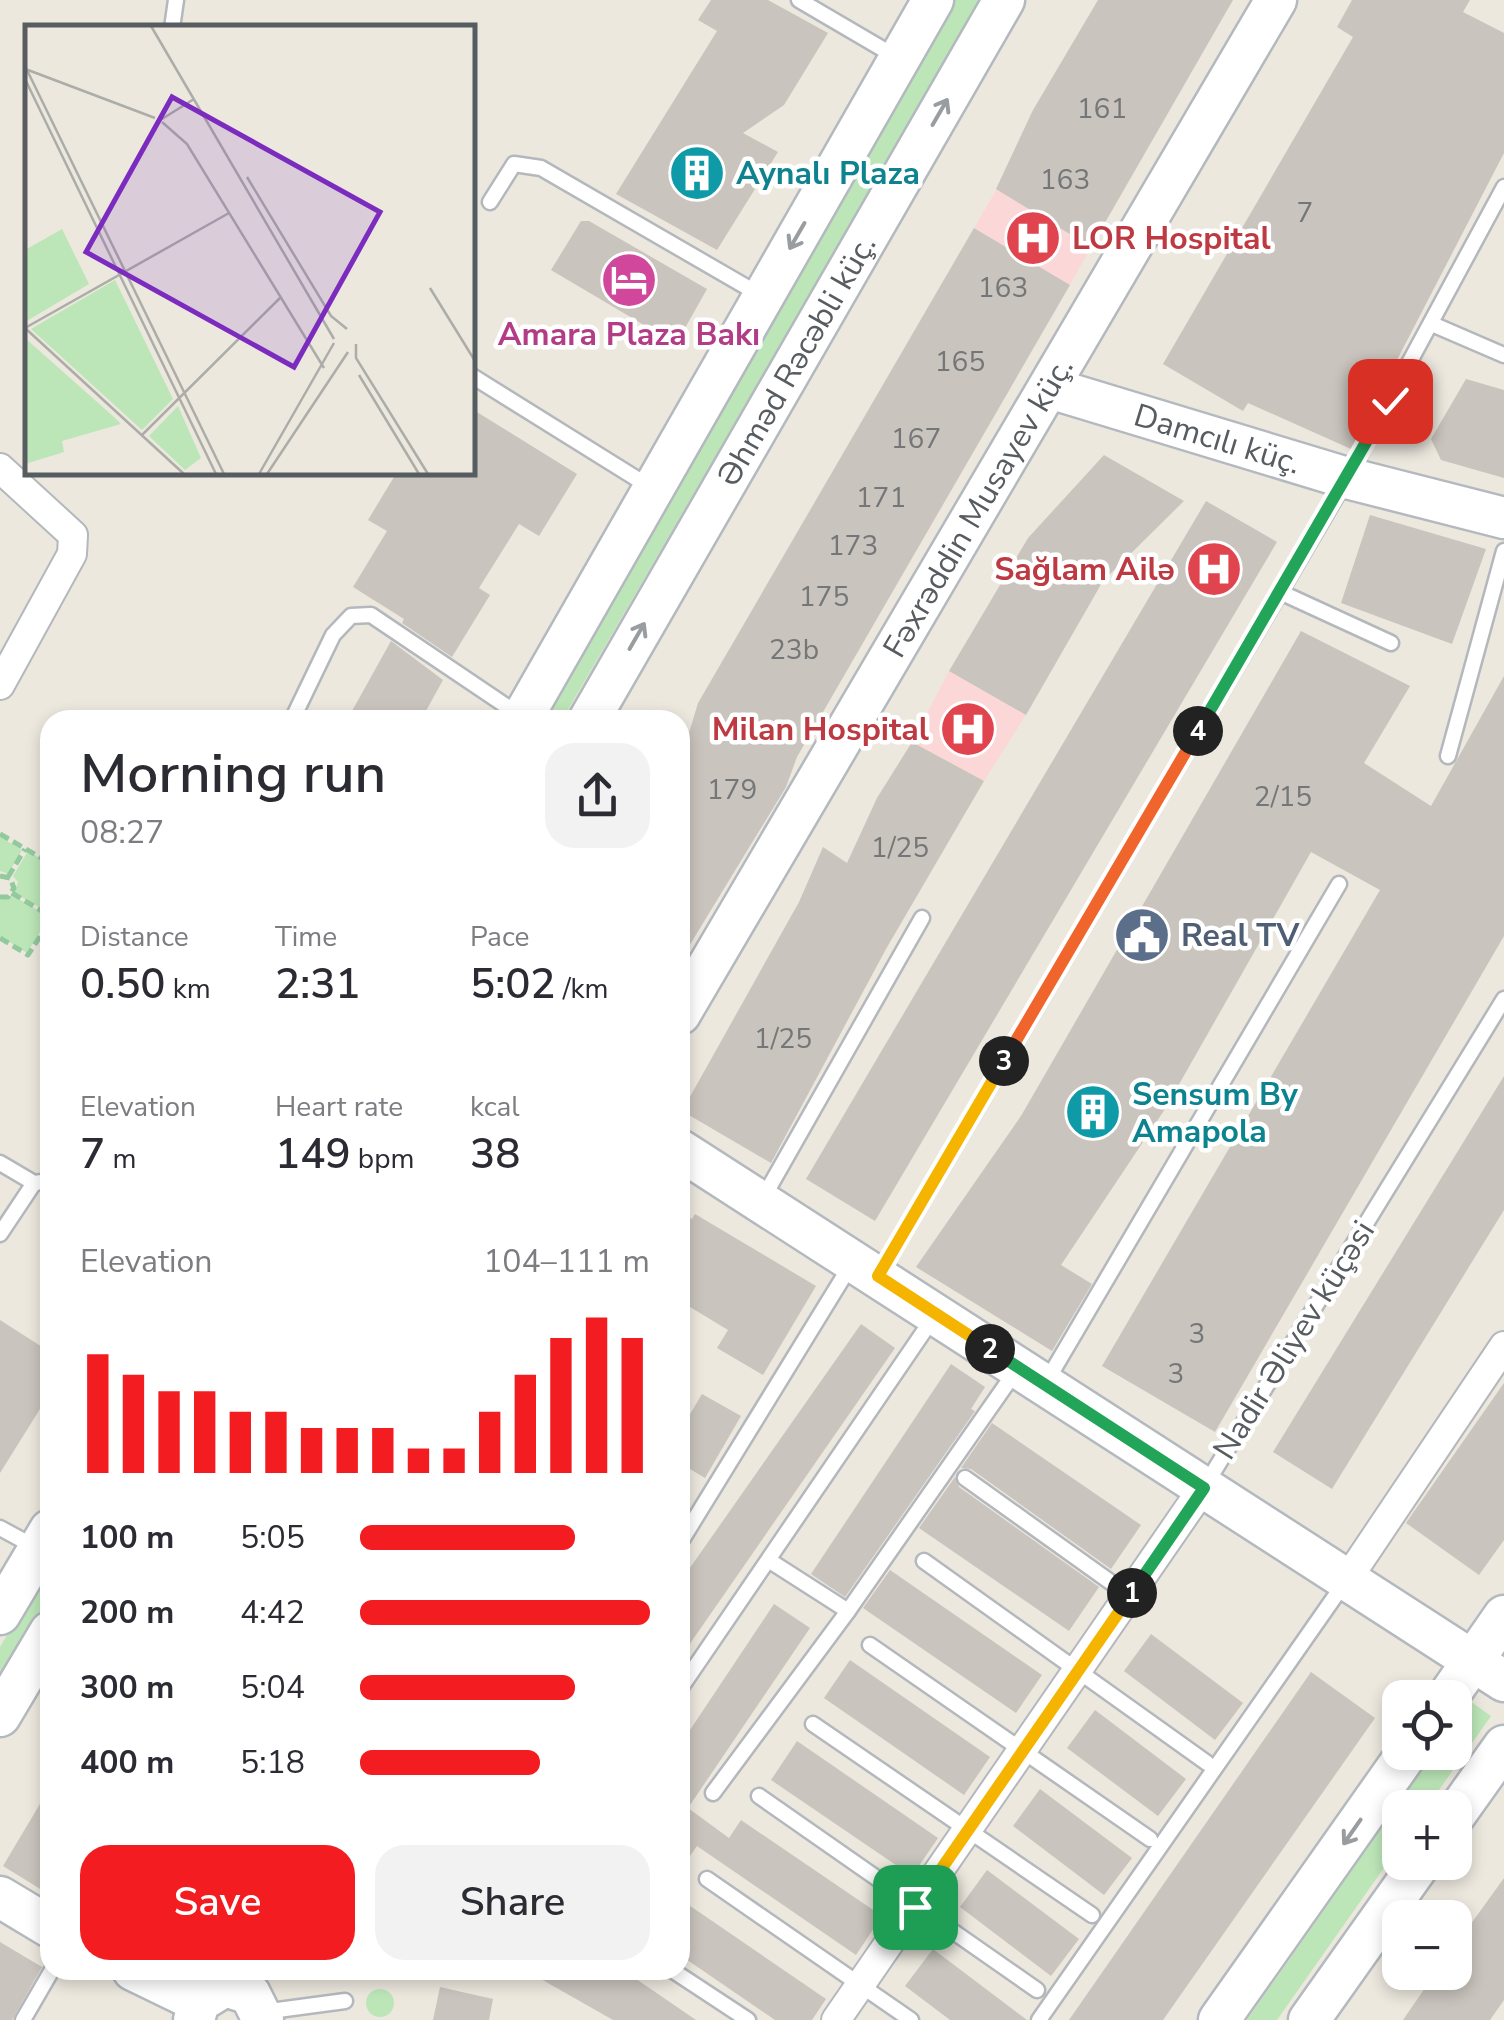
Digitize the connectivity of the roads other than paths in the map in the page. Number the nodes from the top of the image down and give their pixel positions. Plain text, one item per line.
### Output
1 (176, 0) edge
2 (799, 0) edge
3 (934, 0) edge
4 (1004, 0) edge
5 (1276, 0) edge
6 (172, 25) edge
7 (899, 58) junction
8 (1504, 186) edge
9 (490, 202) dead end
10 (762, 296) junction
11 (1432, 324) junction
12 (1504, 355) edge
13 (475, 378) edge
14 (1050, 388) junction
15 (0, 468) edge
16 (1347, 478) junction
17 (651, 488) junction
18 (1504, 518) edge
19 (1504, 551) edge
20 (1280, 592) junction
21 (1392, 643) dead end
22 (0, 685) edge
23 (297, 710) edge
24 (510, 710) edge
25 (526, 710) edge
26 (594, 710) edge
27 (1448, 756) dead end
28 (1338, 884) dead end
29 (922, 918) dead end
30 (690, 997) edge
31 (1504, 998) edge
32 (690, 1156) edge
33 (0, 1163) edge
34 (40, 1182) edge
35 (34, 1183) junction
36 (762, 1201) junction
37 (0, 1234) edge
38 (866, 1268) junction
39 (936, 1314) junction
40 (1504, 1346) edge
41 (1032, 1376) junction
42 (966, 1478) dead end
43 (1204, 1488) junction
44 (0, 1528) edge
45 (690, 1528) edge
46 (40, 1539) edge
47 (40, 1547) edge
48 (770, 1560) junction
49 (924, 1560) dead end
50 (1348, 1578) junction
51 (1130, 1596) junction
52 (848, 1611) junction
53 (0, 1614) edge
54 (1504, 1616) edge
55 (870, 1645) dead end
56 (40, 1649) edge
57 (1077, 1671) junction
58 (1488, 1671) edge
59 (690, 1676) edge
60 (0, 1716) edge
61 (812, 1724) dead end
62 (1504, 1746) edge
63 (1022, 1753) junction
64 (1208, 1762) dead end
65 (1395, 1770) edge
66 (1472, 1791) edge
67 (713, 1793) dead end
68 (759, 1796) dead end
69 (967, 1828) junction
70 (1150, 1839) dead end
71 (707, 1878) dead end
72 (1408, 1880) edge
73 (0, 1897) edge
74 (915, 1907) junction
75 (1092, 1915) dead end
76 (40, 1920) edge
77 (46, 1980) edge
78 (164, 1980) edge
79 (687, 1980) edge
80 (862, 1984) junction
81 (1036, 1990) dead end
82 (211, 1995) edge
83 (345, 2001) dead end
84 (263, 2016) edge
85 (23, 2020) edge
86 (748, 2020) edge
87 (836, 2020) edge
88 (911, 2020) edge
89 (1038, 2020) edge
90 (1219, 2020) edge
91 (1309, 2020) edge

1 - 6 lane
2 - 7 lane
3 - 7 street, Əhməd Rəcəbli küç.
26 -> 4 street, Əhməd Rəcəbli küç.
5 - 14 street, Fəxrəddin Musayev küç.
7 -> 10 street, Əhməd Rəcəbli küç.
8 - 11 lane
9 - 10 lane
10 - 17 street, Əhməd Rəcəbli küç.
11 - 12 lane
11 - 16 lane
13 - 17 lane
14 - 16 street, Damcılı küç.
14 - 30 street, Fəxrəddin Musayev küç.
15 - 22 street
16 - 18 street, Damcılı küç.
16 - 20 lane
17 - 25 street, Əhməd Rəcəbli küç.
19 - 27 lane
20 - 21 lane
20 - 38 lane
23 - 24 lane
28 - 41 lane
29 - 36 lane
31 - 43 lane, Nadir Əliyev küçəsi
32 - 36 street
33 - 35 lane
34 - 35 lane
35 - 37 lane
36 - 38 street
38 - 39 street
38 - 45 lane
39 - 41 street
39 - 48 lane
40 - 50 street
41 - 43 street
41 - 52 lane
42 - 51 lane
43 - 50 street
43 - 51 street, Nadir Əliyev küçəsi
44 - 46 lane
47 - 53 street
48 - 52 lane
48 - 59 lane
49 - 57 lane
50 - 58 street
50 - 89 lane
51 - 57 street, Nadir Əliyev küçəsi
52 - 67 lane
54 - 58 street
55 - 63 lane
56 - 60 street
57 - 63 street, Nadir Əliyev küçəsi
57 - 64 lane
61 - 69 lane
62 - 66 street
63 - 69 street, Nadir Əliyev küçəsi
63 - 70 lane
65 -> 90 street
68 - 74 lane
69 - 74 street, Nadir Əliyev küçəsi
69 - 75 lane
71 - 80 lane
72 - 91 street
73 - 76 street
74 - 80 street, Nadir Əliyev küçəsi
74 - 81 lane
77 - 85 lane
78 - 82 street
79 - 86 lane
80 - 87 street, Nadir Əliyev küçəsi
80 - 88 lane
82 - 84 street
83 - 84 lane

